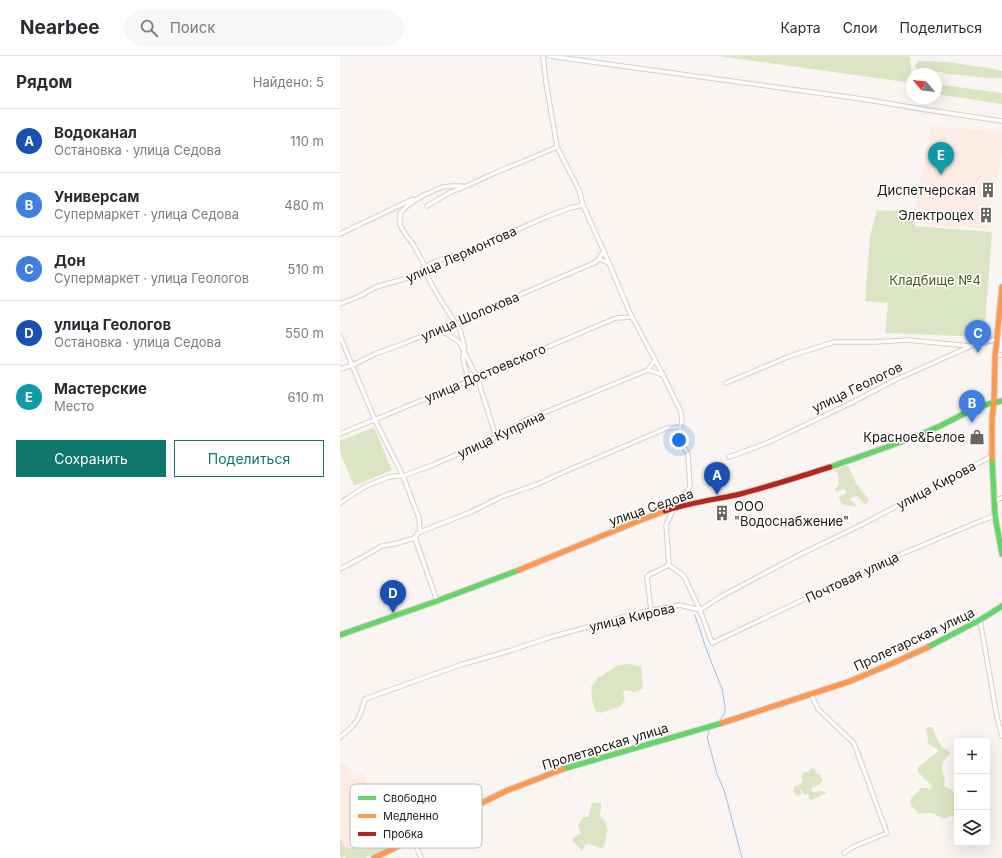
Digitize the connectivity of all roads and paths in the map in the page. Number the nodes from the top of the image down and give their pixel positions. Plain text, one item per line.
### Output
1 (542, 56) edge
2 (548, 56) edge
3 (1002, 121) edge
4 (557, 147) junction
5 (465, 186) junction
6 (424, 195) junction
7 (583, 205) junction
8 (427, 206) dead end
9 (340, 234) edge
10 (603, 252) junction
11 (599, 259) junction
12 (609, 264) junction
13 (426, 268) junction
14 (1002, 287) edge
15 (340, 304) edge
16 (632, 317) junction
17 (456, 324) junction
18 (439, 330) junction
19 (340, 336) edge
20 (997, 339) junction
21 (971, 346) junction
22 (464, 352) junction
23 (995, 355) junction
24 (1002, 355) edge
25 (655, 360) junction
26 (353, 365) junction
27 (340, 369) edge
28 (648, 370) junction
29 (663, 376) junction
30 (477, 377) junction
31 (466, 382) junction
32 (726, 383) dead end
33 (1002, 401) edge
34 (994, 402) junction
35 (375, 420) junction
36 (680, 427) junction
37 (340, 434) edge
38 (496, 437) junction
39 (992, 456) junction
40 (728, 457) dead end
41 (403, 476) junction
42 (1002, 498) edge
43 (682, 500) junction
44 (994, 500) junction
45 (340, 503) edge
46 (686, 504) junction
47 (674, 508) junction
48 (994, 516) junction
49 (420, 532) junction
50 (415, 538) junction
51 (1002, 554) edge
52 (669, 565) junction
53 (340, 569) edge
54 (437, 601) junction
55 (1002, 606) edge
56 (650, 610) junction
57 (700, 610) junction
58 (980, 620) junction
59 (340, 634) edge
60 (811, 694) junction
61 (1002, 736) edge
62 (340, 737) edge
63 (482, 803) edge
64 (395, 848) edge
65 (417, 848) edge
66 (844, 853) dead end
67 (374, 858) edge
68 (421, 858) edge

1 - 4 street
2 - 3 street
4 - 5 street
4 - 7 street
5 - 6 street
5 - 8 street
6 - 9 street
6 - 13 street
7 - 10 street
7 - 13 street, улица Лермонтова
10 - 11 street
10 - 12 street
11 - 12 street
11 - 17 street, улица Шолохова
12 - 16 street
13 - 15 street, улица Лермонтова
13 - 17 street
14 - 20 street
16 - 25 street
16 - 30 street, улица Достоевского
17 - 18 street, улица Шолохова
17 - 22 street
18 - 22 street
18 - 26 street, улица Шолохова
19 - 26 street
20 - 21 street, улица Геологов
20 - 23 street
21 - 32 street
21 - 40 street, улица Геологов
22 - 30 street
22 - 31 street
23 - 24 street
23 - 34 street
25 - 28 street
25 - 29 street
26 - 27 street, улица Шолохова
26 - 35 street
28 - 29 street
28 - 38 street, улица Куприна
29 - 36 street
30 - 31 street, улица Достоевского
30 - 38 street
31 - 35 street, улица Достоевского
33 - 34 street, улица Седова
34 - 39 street
34 - 46 street, улица Седова
35 - 37 street, улица Достоевского
35 - 41 street
36 - 43 street
36 - 49 street
38 - 41 street, улица Куприна
39 - 44 street
39 - 57 street, улица Кирова
41 - 45 street, улица Куприна
41 - 49 street
42 - 44 street
43 - 46 street
43 - 47 street
44 - 48 street
46 - 47 street, улица Седова
47 - 52 street
47 - 54 street, улица Седова
48 - 51 street
48 - 57 street, Почтовая улица
49 - 50 street
50 - 53 street
50 - 54 street
52 - 56 street
52 - 57 street
54 - 59 street, улица Седова
55 - 58 street, Пролетарская улица
56 - 57 street, улица Кирова
56 - 62 street, улица Кирова
58 - 60 street, Пролетарская улица
58 - 61 street
60 - 63 street, Пролетарская улица
60 - 66 street
64 - 67 street, Пролетарская улица
65 - 68 street

